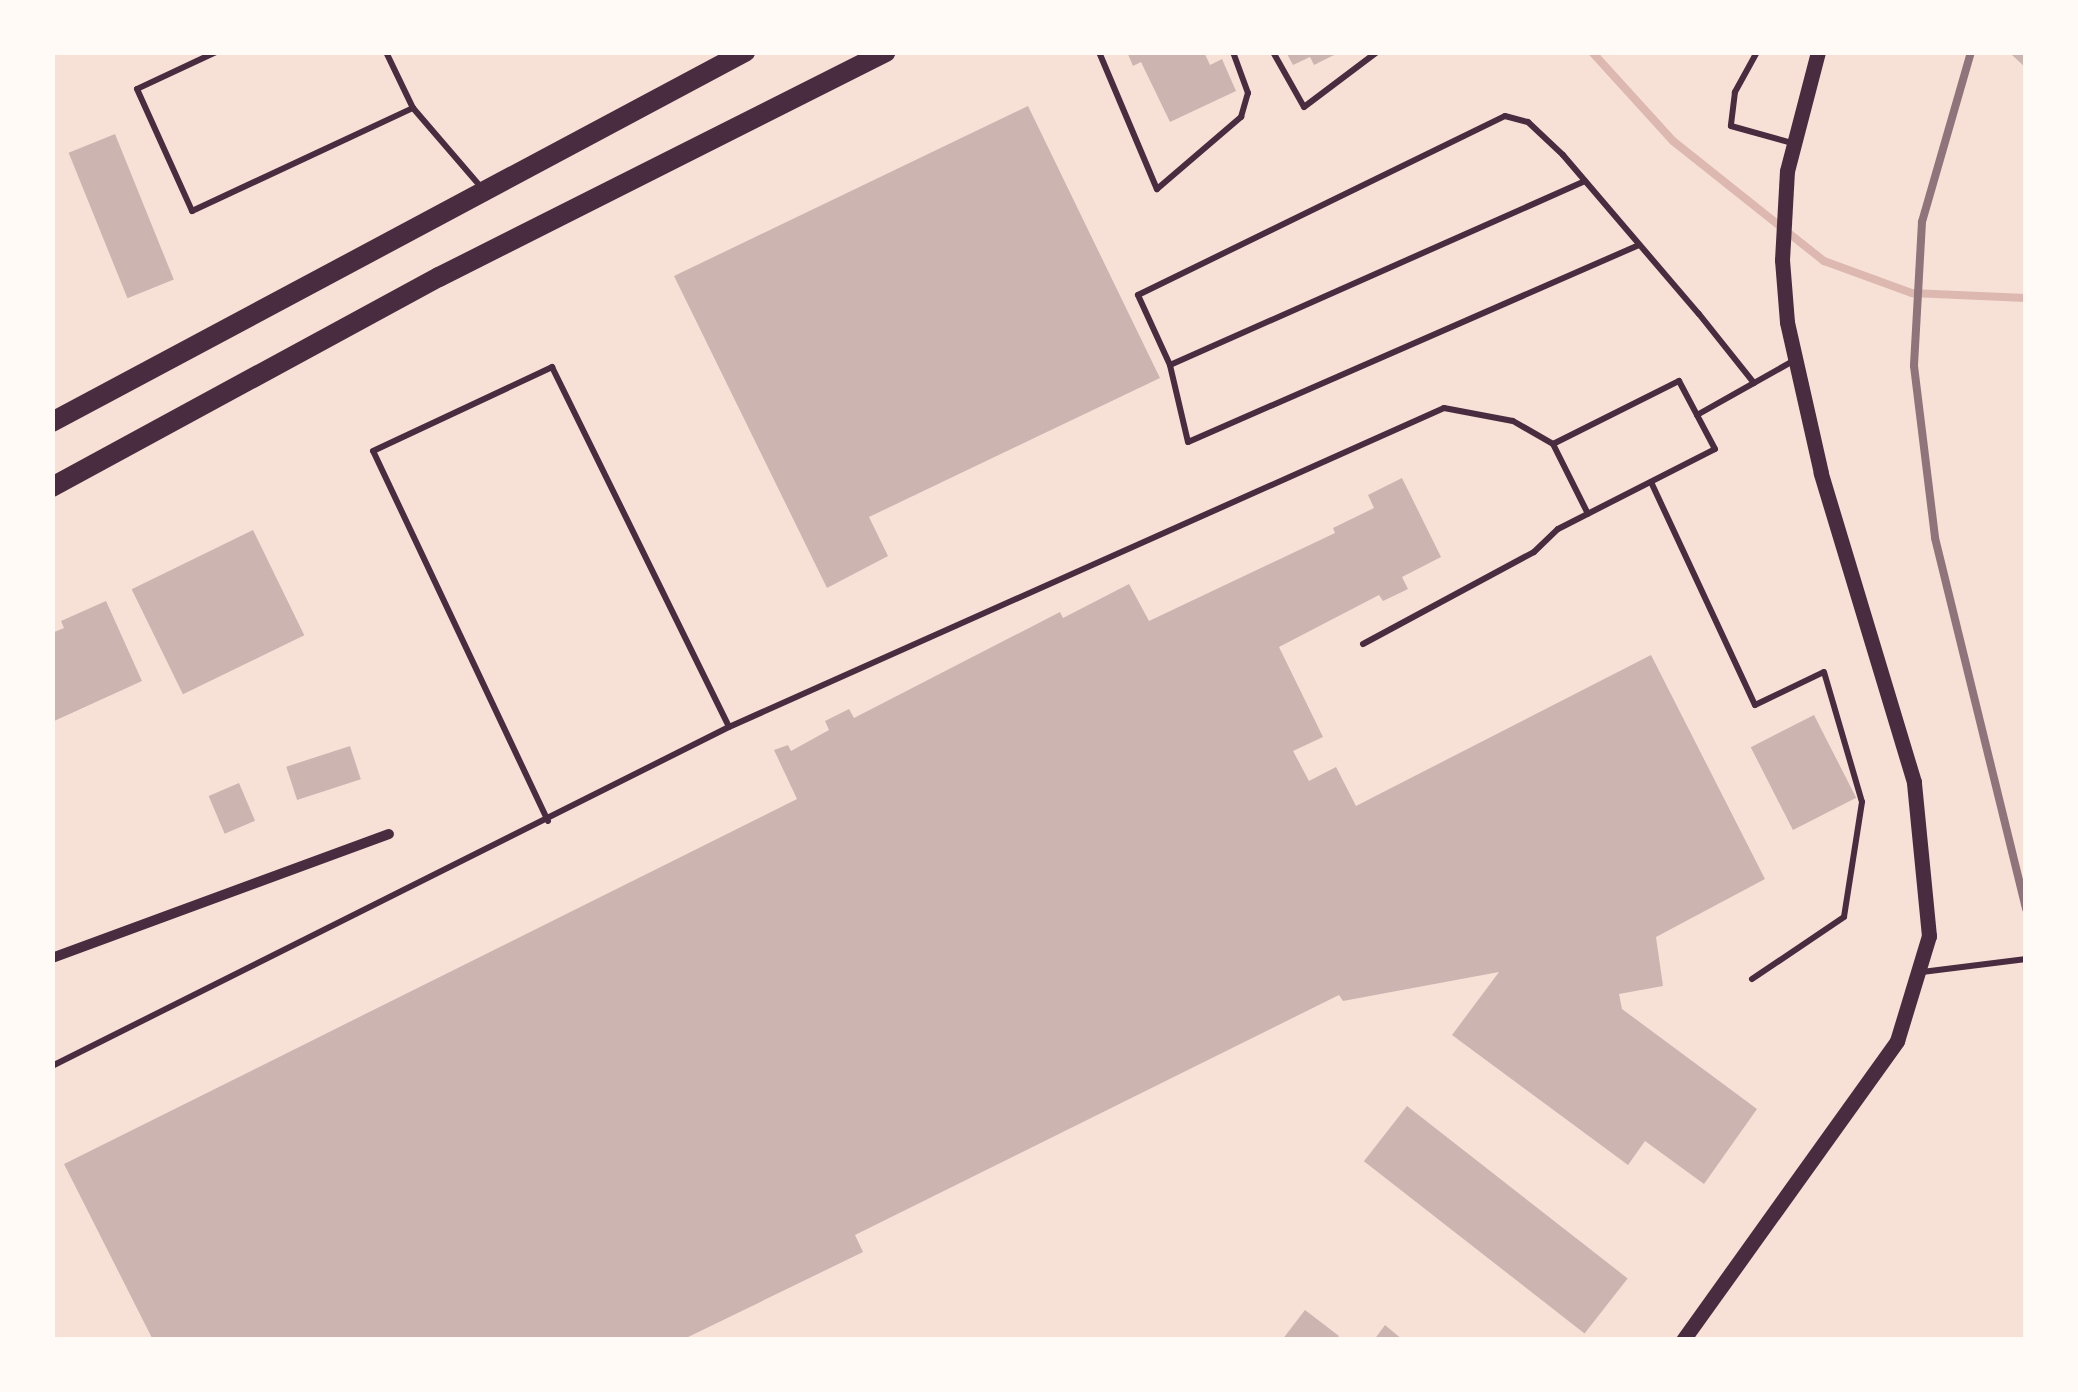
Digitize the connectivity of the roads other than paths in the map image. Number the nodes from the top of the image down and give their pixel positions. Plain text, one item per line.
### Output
1 (216, 52) edge
2 (386, 52) edge
3 (744, 52) edge
4 (886, 52) edge
5 (1099, 52) edge
6 (1233, 52) edge
7 (1274, 52) edge
8 (1377, 52) edge
9 (1757, 52) edge
10 (1818, 52) edge
11 (413, 108) junction
12 (1793, 143) junction
13 (1584, 181) junction
14 (482, 188) junction
15 (1639, 244) junction
16 (1794, 360) junction
17 (1170, 364) junction
18 (1754, 383) junction
19 (56, 414) edge
20 (1697, 415) junction
21 (1553, 444) junction
22 (1651, 482) junction
23 (52, 486) edge
24 (1588, 514) junction
25 (1363, 644) dead end
26 (729, 727) junction
27 (548, 820) junction
28 (388, 834) dead end
29 (52, 958) edge
30 (2026, 959) edge
31 (1920, 972) junction
32 (1752, 979) dead end
33 (52, 1066) edge
34 (1683, 1340) edge

1 - 11 lane
2 - 11 lane
3 - 14 highway
4 - 23 highway
5 - 6 lane
7 - 8 lane
9 - 12 lane
10 - 12 street
11 - 14 lane
12 - 16 street
13 - 15 lane
13 - 17 lane
13 - 17 lane
14 - 19 highway
15 - 17 lane
15 - 18 lane
16 - 18 lane
16 - 31 street
18 - 20 lane
20 - 21 lane
20 - 22 lane
21 - 24 lane
21 - 26 lane
22 - 24 lane
22 - 32 lane
24 - 25 lane
26 - 27 lane
26 - 27 lane
27 - 33 lane
28 - 29 street
30 - 31 lane
31 - 34 street

